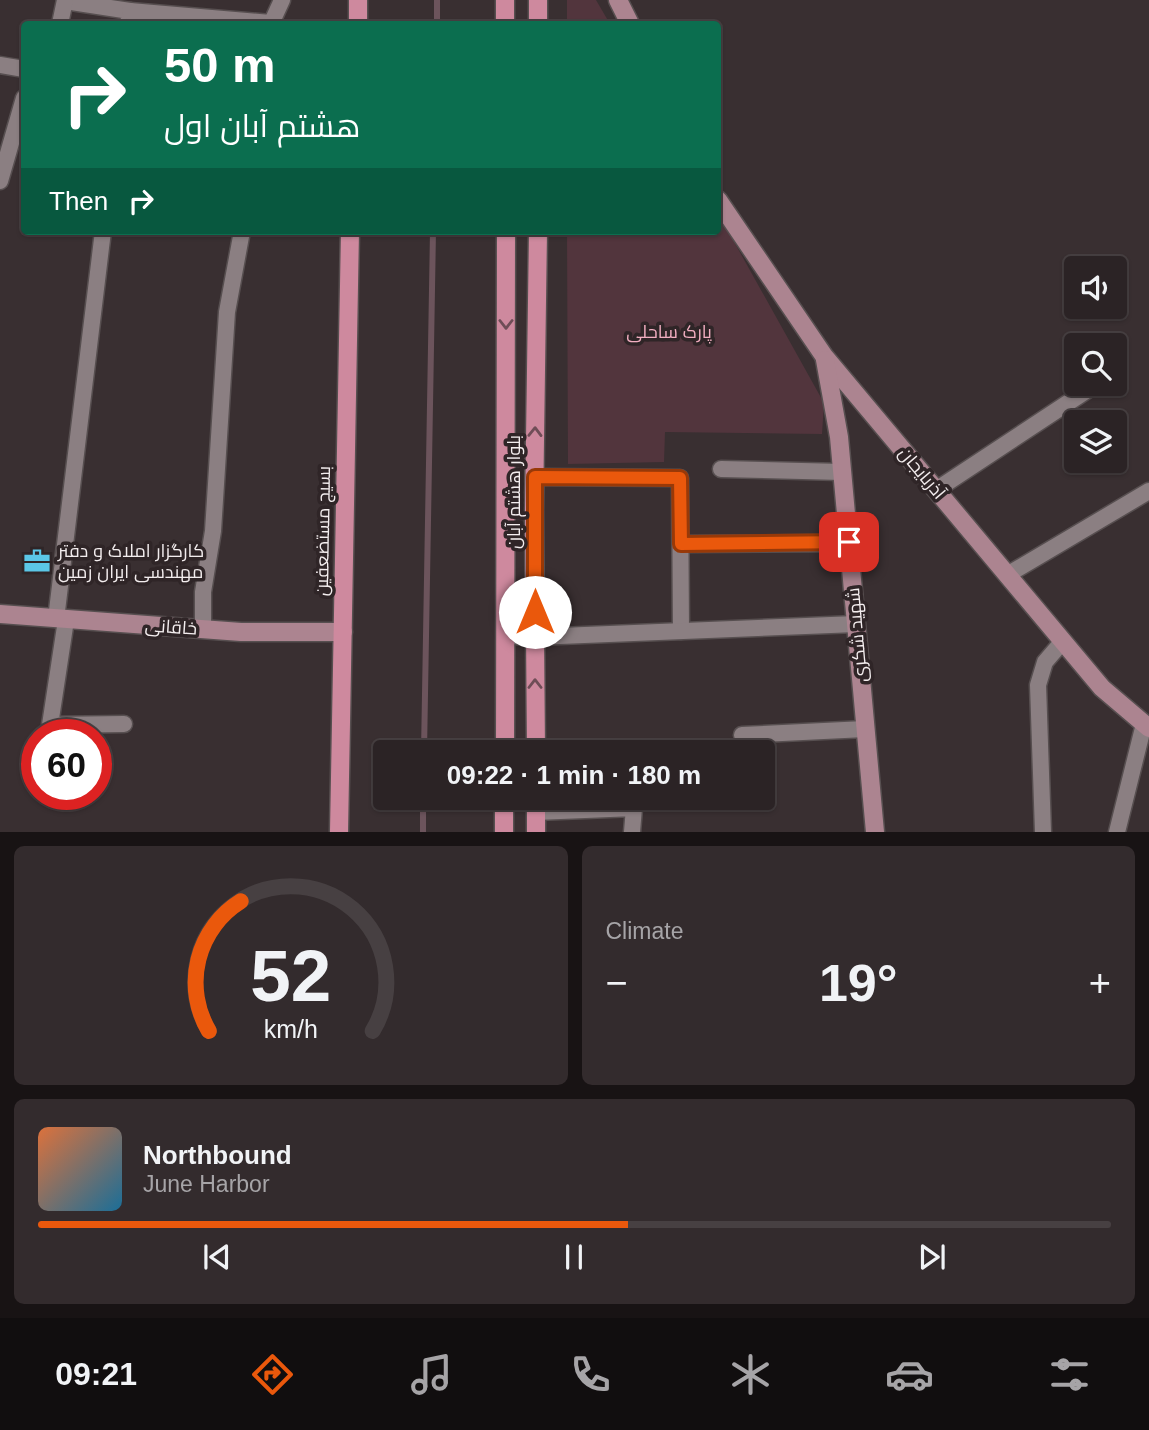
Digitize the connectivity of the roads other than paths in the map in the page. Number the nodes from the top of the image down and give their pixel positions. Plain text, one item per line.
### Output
1 (282, 0) edge
2 (358, 0) edge
3 (505, 0) edge
4 (538, 0) edge
5 (618, 0) edge
6 (65, 1) edge
7 (129, 18) edge
8 (61, 21) edge
9 (200, 21) edge
10 (272, 21) edge
11 (358, 21) edge
12 (505, 21) edge
13 (538, 21) edge
14 (628, 21) edge
15 (0, 65) edge
16 (21, 68) edge
17 (21, 108) edge
18 (0, 181) edge
19 (721, 204) edge
20 (103, 235) edge
21 (241, 235) edge
22 (350, 235) edge
23 (506, 235) edge
24 (538, 235) edge
25 (506, 286) junction
26 (537, 288) junction
27 (824, 356) junction
28 (1078, 396) edge
29 (721, 469) dead end
30 (842, 472) junction
31 (535, 477) junction
32 (936, 490) junction
33 (1149, 491) edge
34 (849, 542) junction
35 (681, 544) junction
36 (1007, 575) junction
37 (0, 614) edge
38 (61, 620) junction
39 (856, 624) junction
40 (202, 629) junction
41 (681, 631) junction
42 (343, 632) junction
43 (506, 636) junction
44 (535, 637) junction
45 (1063, 642) junction
46 (124, 724) dead end
47 (1147, 726) edge
48 (865, 729) junction
49 (741, 735) dead end
50 (505, 740) edge
51 (536, 740) edge
52 (504, 810) edge
53 (536, 810) edge
54 (634, 810) edge
55 (339, 831) edge
56 (504, 831) edge
57 (536, 831) edge
58 (632, 831) edge
59 (875, 831) edge
60 (1043, 831) edge
61 (1117, 831) edge

1 - 10 street
2 - 11 main road
3 - 12 main road
4 - 13 main road
5 - 14 street
6 - 7 street
6 - 8 street
7 - 9 street
15 - 16 street
17 - 18 street
19 - 27 street, آذربایجان
20 - 38 street
21 - 40 street
22 - 42 main road, بسیج مستضعفین
23 - 25 main road, بلوار هشتم آبان
24 - 26 main road, بلوار هشتم آبان
25 - 26 main road
25 -> 43 main road, بلوار هشتم آبان
31 -> 26 main road, بلوار هشتم آبان
27 - 30 street, شهید شکری
27 - 32 street, آذربایجان
28 - 32 street
29 - 30 street
30 - 34 street, شهید شکری
31 - 35 street
31 - 44 main road, بلوار هشتم آبان
32 - 36 street, آذربایجان
33 - 36 street
34 - 35 street
34 - 39 street, شهید شکری
35 - 41 street
36 - 45 street, آذربایجان
37 - 38 street, خاقانی
38 - 40 street, خاقانی
38 - 46 street
39 - 41 street
39 - 48 street, شهید شکری
40 - 42 street, خاقانی
41 - 44 street
42 - 55 main road, بسیج مستضعفین
43 - 44 street
43 - 50 main road, بلوار هشتم آبان
51 -> 44 main road, بلوار هشتم آبان
45 - 47 street, آذربایجان
45 - 60 street
47 - 61 street
48 - 49 street
48 - 59 street, شهید شکری
52 - 56 main road
53 - 57 main road
54 - 58 street

